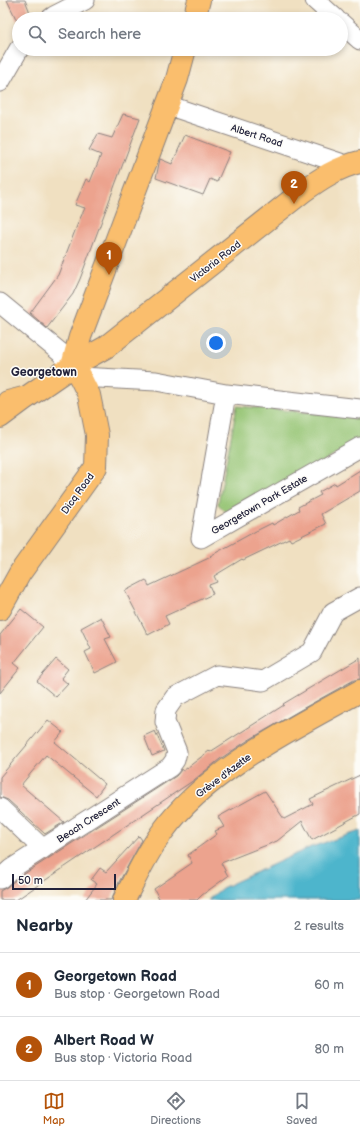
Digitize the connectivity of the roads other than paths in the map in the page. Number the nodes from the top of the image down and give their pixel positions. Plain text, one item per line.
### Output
1 (85, 0) edge
2 (199, 0) edge
3 (315, 0) edge
4 (50, 12) edge
5 (196, 12) edge
6 (328, 12) edge
7 (348, 29) edge
8 (360, 40) edge
9 (15, 56) edge
10 (183, 56) edge
11 (0, 81) edge
12 (167, 105) junction
13 (353, 163) edge
14 (0, 303) edge
15 (76, 372) junction
16 (226, 394) junction
17 (27, 397) junction
18 (0, 404) edge
19 (360, 409) edge
20 (0, 417) edge
21 (360, 446) edge
22 (360, 597) edge
23 (0, 609) edge
24 (360, 691) edge
25 (0, 808) edge
26 (43, 849) junction
27 (0, 879) edge
28 (124, 900) edge

1 - 4 street
2 - 5 main road
3 - 6 street
7 - 8 street
9 - 11 street
10 - 12 main road
12 - 13 street, Albert Road
12 - 15 main road
13 - 15 main road, Victoria Road
14 - 15 street
15 - 16 street
15 - 17 main road, Victoria Road
15 - 23 main road, Dicq Road
16 - 19 street
16 - 21 street, Georgetown Park Estate
17 - 18 main road
17 - 20 main road, Victoria Road
22 - 26 street, Beach Crescent
24 - 28 main road, Grève d'Azette
25 - 26 street
26 - 27 street, Beach Crescent

